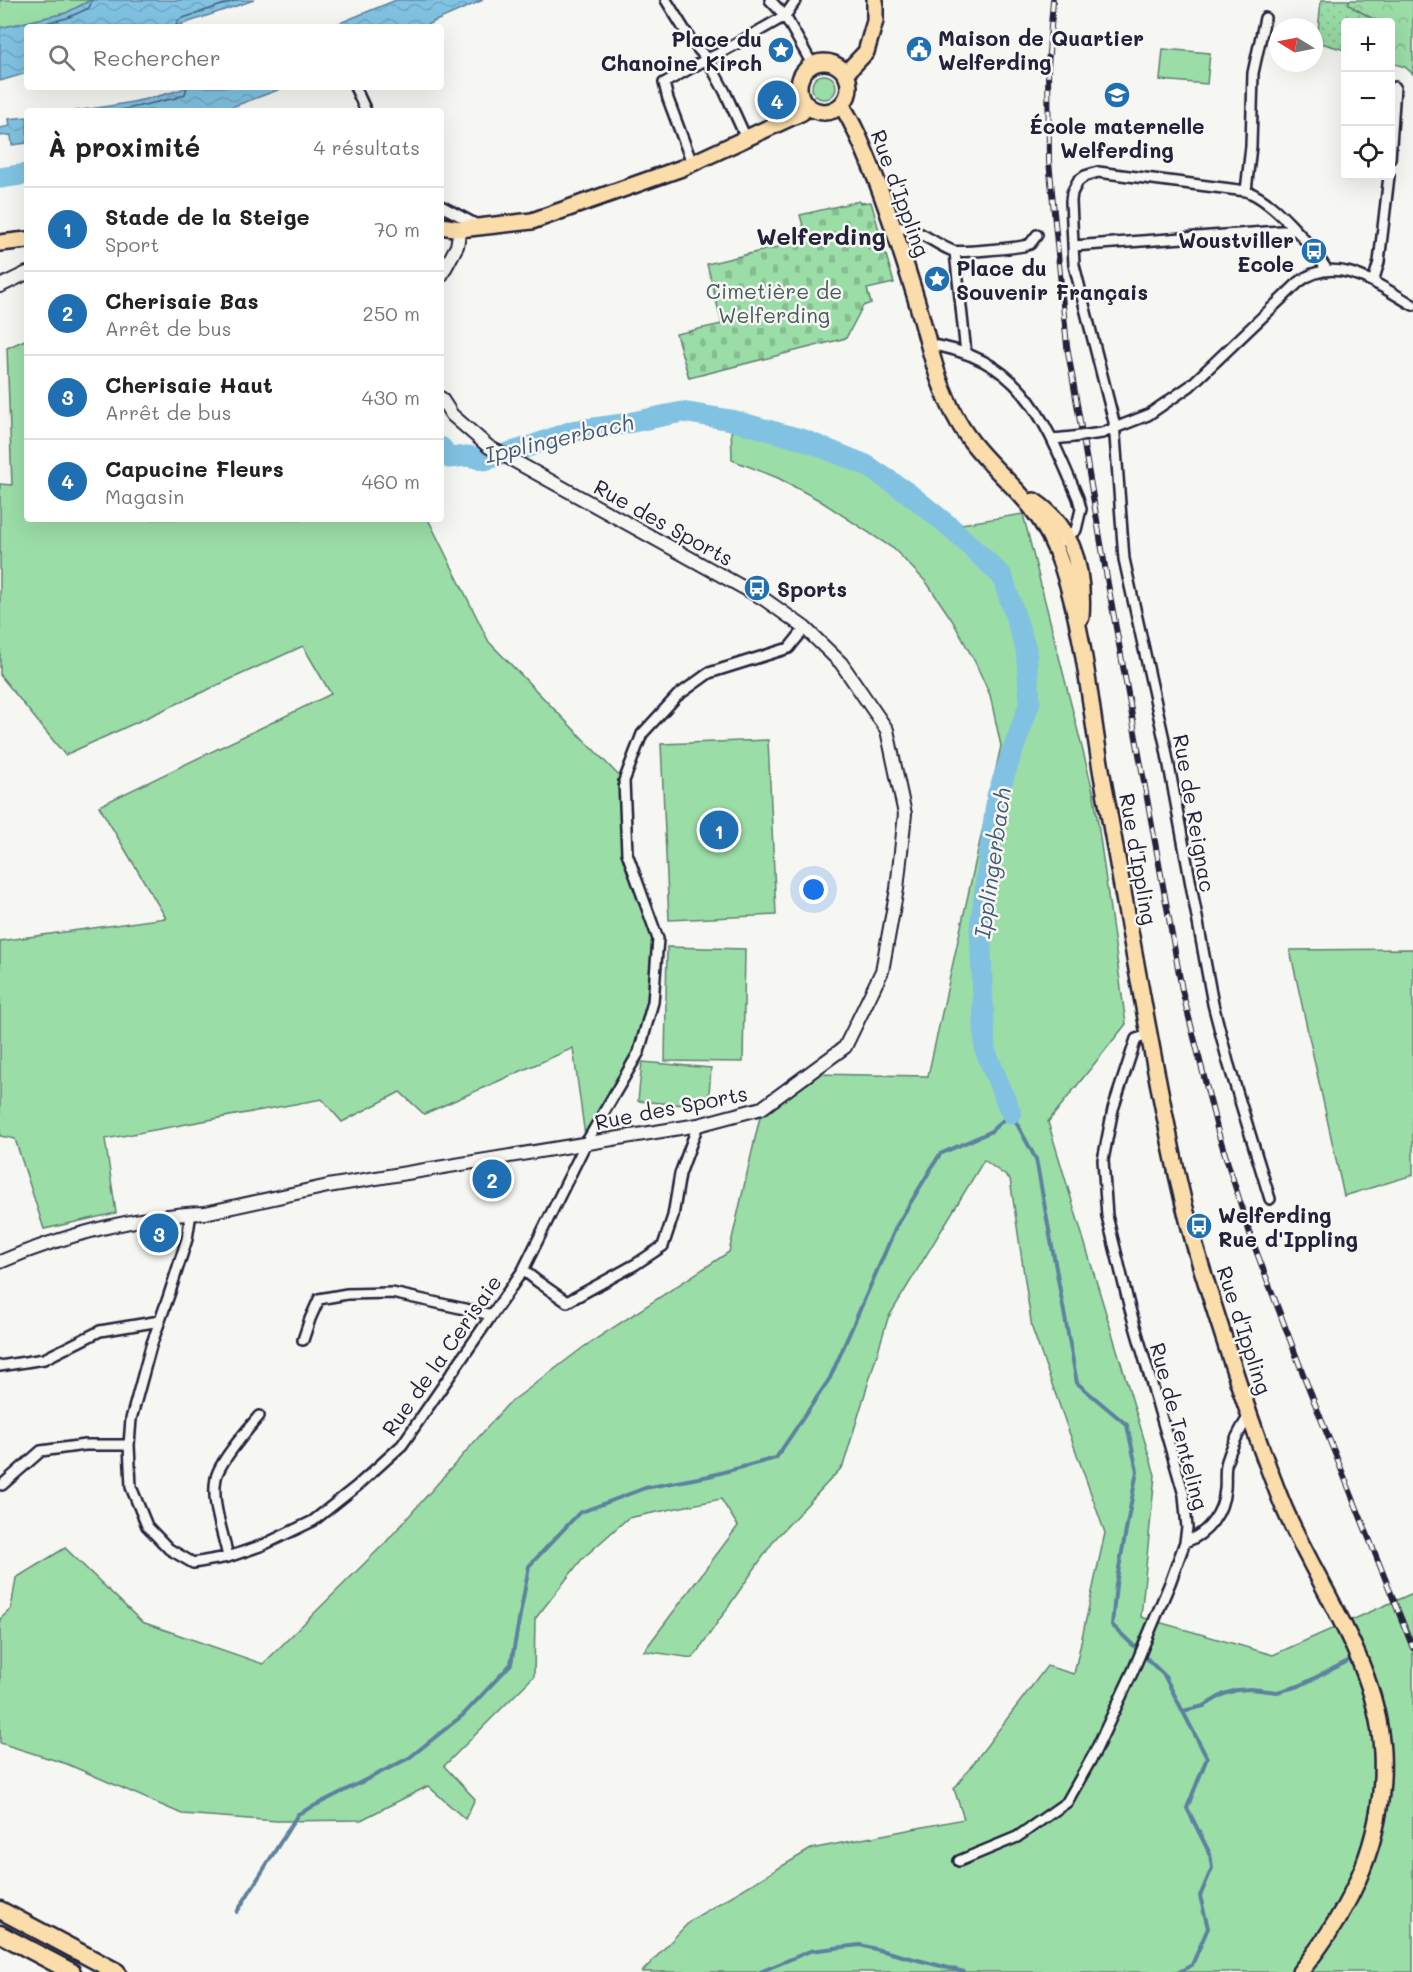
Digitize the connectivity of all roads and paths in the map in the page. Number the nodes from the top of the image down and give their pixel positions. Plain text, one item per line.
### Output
1 (666, 0) edge
2 (770, 0) edge
3 (796, 0) edge
4 (875, 0) edge
5 (785, 16) junction
6 (1265, 18) dead end
7 (707, 59) junction
8 (812, 64) junction
9 (846, 73) junction
10 (356, 90) edge
11 (807, 106) junction
12 (842, 106) junction
13 (365, 108) edge
14 (746, 138) junction
15 (692, 163) junction
16 (1389, 180) edge
17 (1246, 191) junction
18 (444, 208) edge
19 (444, 226) edge
20 (481, 227) junction
21 (893, 228) junction
22 (460, 229) junction
23 (1294, 230) junction
24 (1037, 235) dead end
25 (24, 240) edge
26 (0, 243) edge
27 (1073, 246) junction
28 (955, 252) junction
29 (444, 270) edge
30 (1327, 270) junction
31 (24, 274) edge
32 (1373, 282) junction
33 (0, 286) edge
34 (1413, 305) edge
35 (927, 344) junction
36 (966, 353) junction
37 (444, 403) edge
38 (1114, 428) junction
39 (1053, 439) junction
40 (1061, 541) junction
41 (805, 628) junction
42 (1149, 1035) junction
43 (698, 1125) junction
44 (586, 1143) junction
45 (1270, 1200) dead end
46 (191, 1213) junction
47 (0, 1262) edge
48 (523, 1270) junction
49 (492, 1315) junction
50 (159, 1321) junction
51 (303, 1340) dead end
52 (0, 1366) edge
53 (1250, 1414) junction
54 (259, 1416) dead end
55 (129, 1445) junction
56 (2, 1485) dead end
57 (1185, 1542) junction
58 (228, 1557) junction
59 (959, 1861) dead end
60 (0, 1910) edge
61 (0, 1934) edge
62 (72, 1972) edge
63 (117, 1972) edge
64 (1300, 1972) edge

1 - 7 street
2 - 5 street
3 - 5 street
4 - 9 main road
5 - 7 street
5 - 8 street
6 - 17 street
7 - 14 street
7 - 15 street
8 - 9 main road
8 - 11 main road
9 - 12 main road
10 - 13 street
11 - 12 main road
11 - 14 main road
12 - 21 main road, Rue d'Ippling
14 - 15 main road
15 - 20 main road
16 - 32 street
17 - 23 street
17 - 27 street, Rue de Reignac
18 - 20 street
19 - 22 main road
20 - 22 main road
21 - 28 street
21 - 35 main road, Rue d'Ippling
22 - 29 street
23 - 27 street
23 - 30 street
24 - 28 street
25 - 26 main road
27 - 38 street, Rue de Reignac
28 - 36 street
30 - 32 street
30 - 38 street
31 - 33 street
32 - 34 street
35 - 36 street
35 - 40 main road, Rue d'Ippling
36 - 39 street
37 - 41 street, Rue des Sports
38 - 39 street, bridge
38 - 45 street, Rue de Reignac
39 - 40 street
40 - 42 main road, Rue d'Ippling
41 - 43 street, Rue des Sports
41 - 44 street, Rue de la Cerisaie
42 - 53 main road, Rue d'Ippling
42 - 57 street, Rue de Tenteling
43 - 44 street, Rue des Sports
43 - 48 street
44 - 46 street, Rue des Sports
44 - 48 street, Rue de la Cerisaie
46 - 47 street, Rue des Sports
46 - 50 street, Rue de la Cerisaie
48 - 49 street, Rue de la Cerisaie
49 - 51 street
49 - 58 street, Rue de la Cerisaie
50 - 52 street
50 - 55 street, Rue de la Cerisaie
53 - 57 street
53 - 64 main road, Rue d'Ippling
54 - 58 street
55 - 56 street
55 - 58 street, Rue de la Cerisaie
57 - 59 street, Rue de Tenteling
60 - 63 highway
61 - 62 highway

